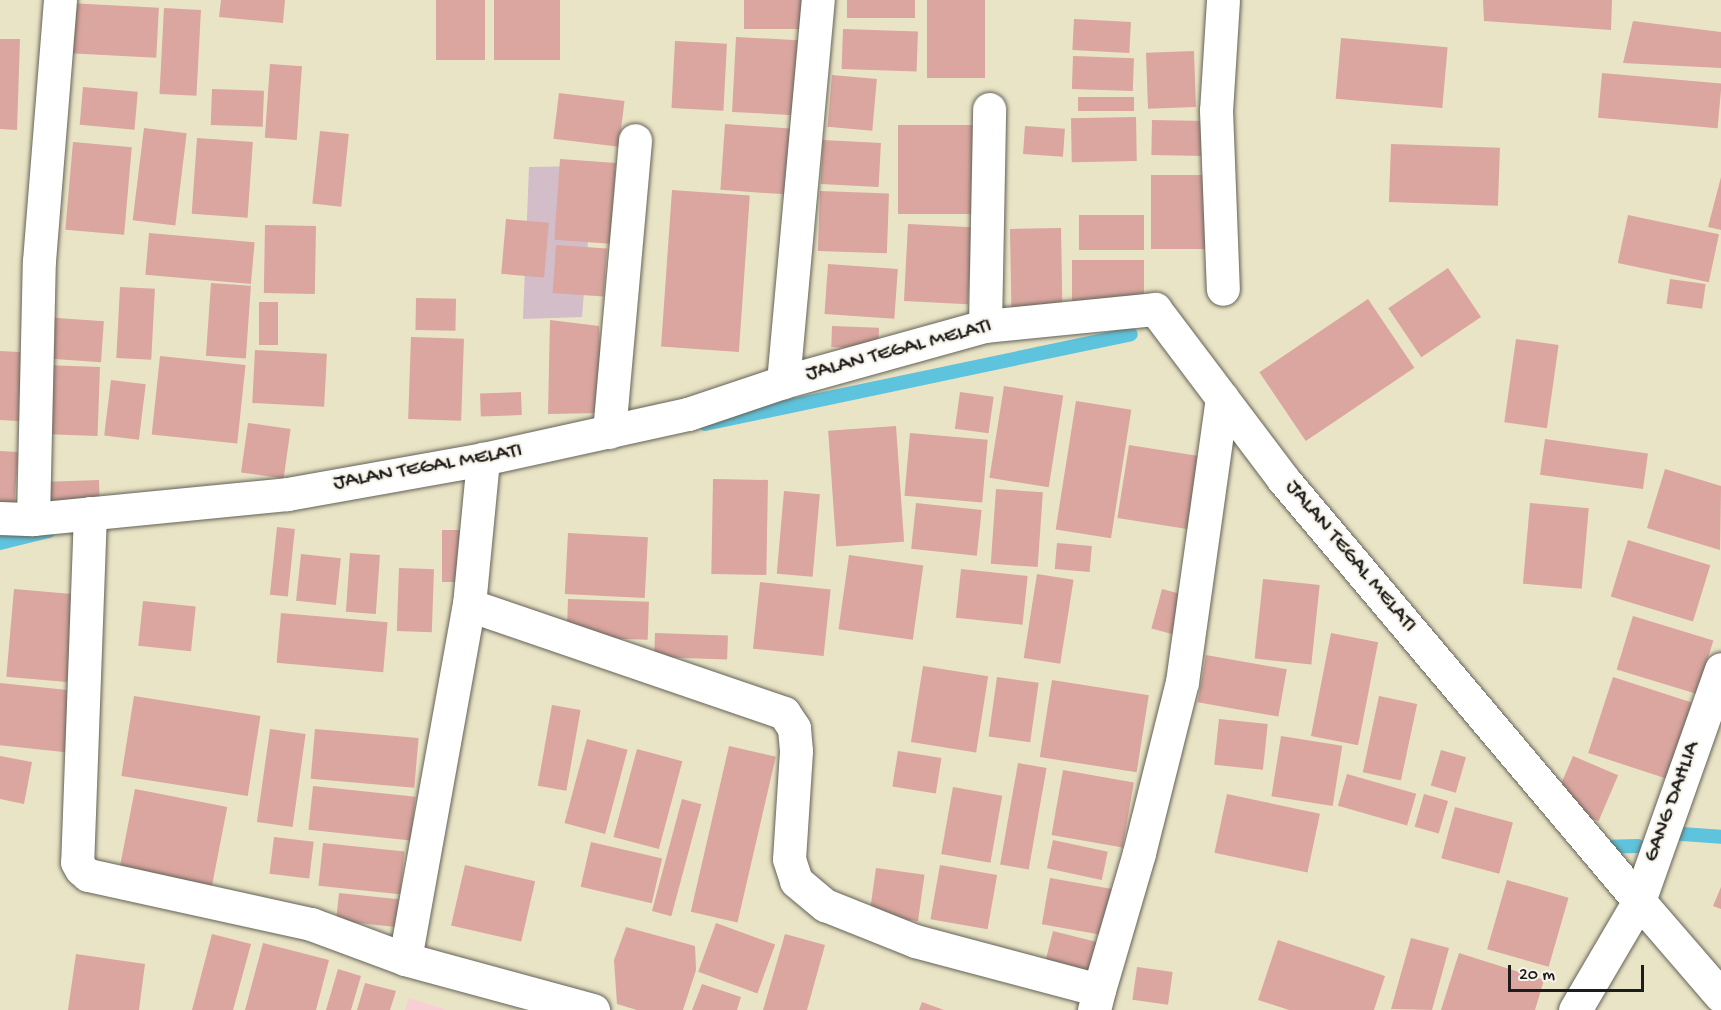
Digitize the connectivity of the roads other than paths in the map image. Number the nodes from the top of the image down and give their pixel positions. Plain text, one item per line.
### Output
1 (60, 0) edge
2 (818, 0) edge
3 (1223, 0) edge
4 (989, 109) dead end
5 (635, 140) dead end
6 (1223, 289) dead end
7 (985, 326) junction
8 (783, 382) junction
9 (1222, 398) junction
10 (609, 432) junction
11 (483, 459) junction
12 (90, 513) junction
13 (0, 518) edge
14 (33, 519) junction
15 (469, 605) junction
16 (1721, 669) edge
17 (1639, 901) junction
18 (405, 959) junction
19 (1721, 996) edge
20 (1097, 1000) edge
21 (593, 1010) edge
22 (1575, 1010) edge

1 - 14 street
2 - 8 street
3 - 6 street
4 - 7 street
5 - 10 street
7 - 8 street, JALAN TEGAL MELATI
7 - 9 street, JALAN TEGAL MELATI
8 - 10 street, JALAN TEGAL MELATI
9 - 17 street, JALAN TEGAL MELATI
9 - 20 street
10 - 11 street, JALAN TEGAL MELATI
11 - 12 street, JALAN TEGAL MELATI
11 - 15 street
12 - 14 street, JALAN TEGAL MELATI
12 - 18 street
13 - 14 street, JALAN TEGAL MELATI
15 - 18 street
15 - 20 street
16 - 17 street, GANG DAHLIA
17 - 19 street, JALAN TEGAL MELATI
17 - 22 street
18 - 21 street

